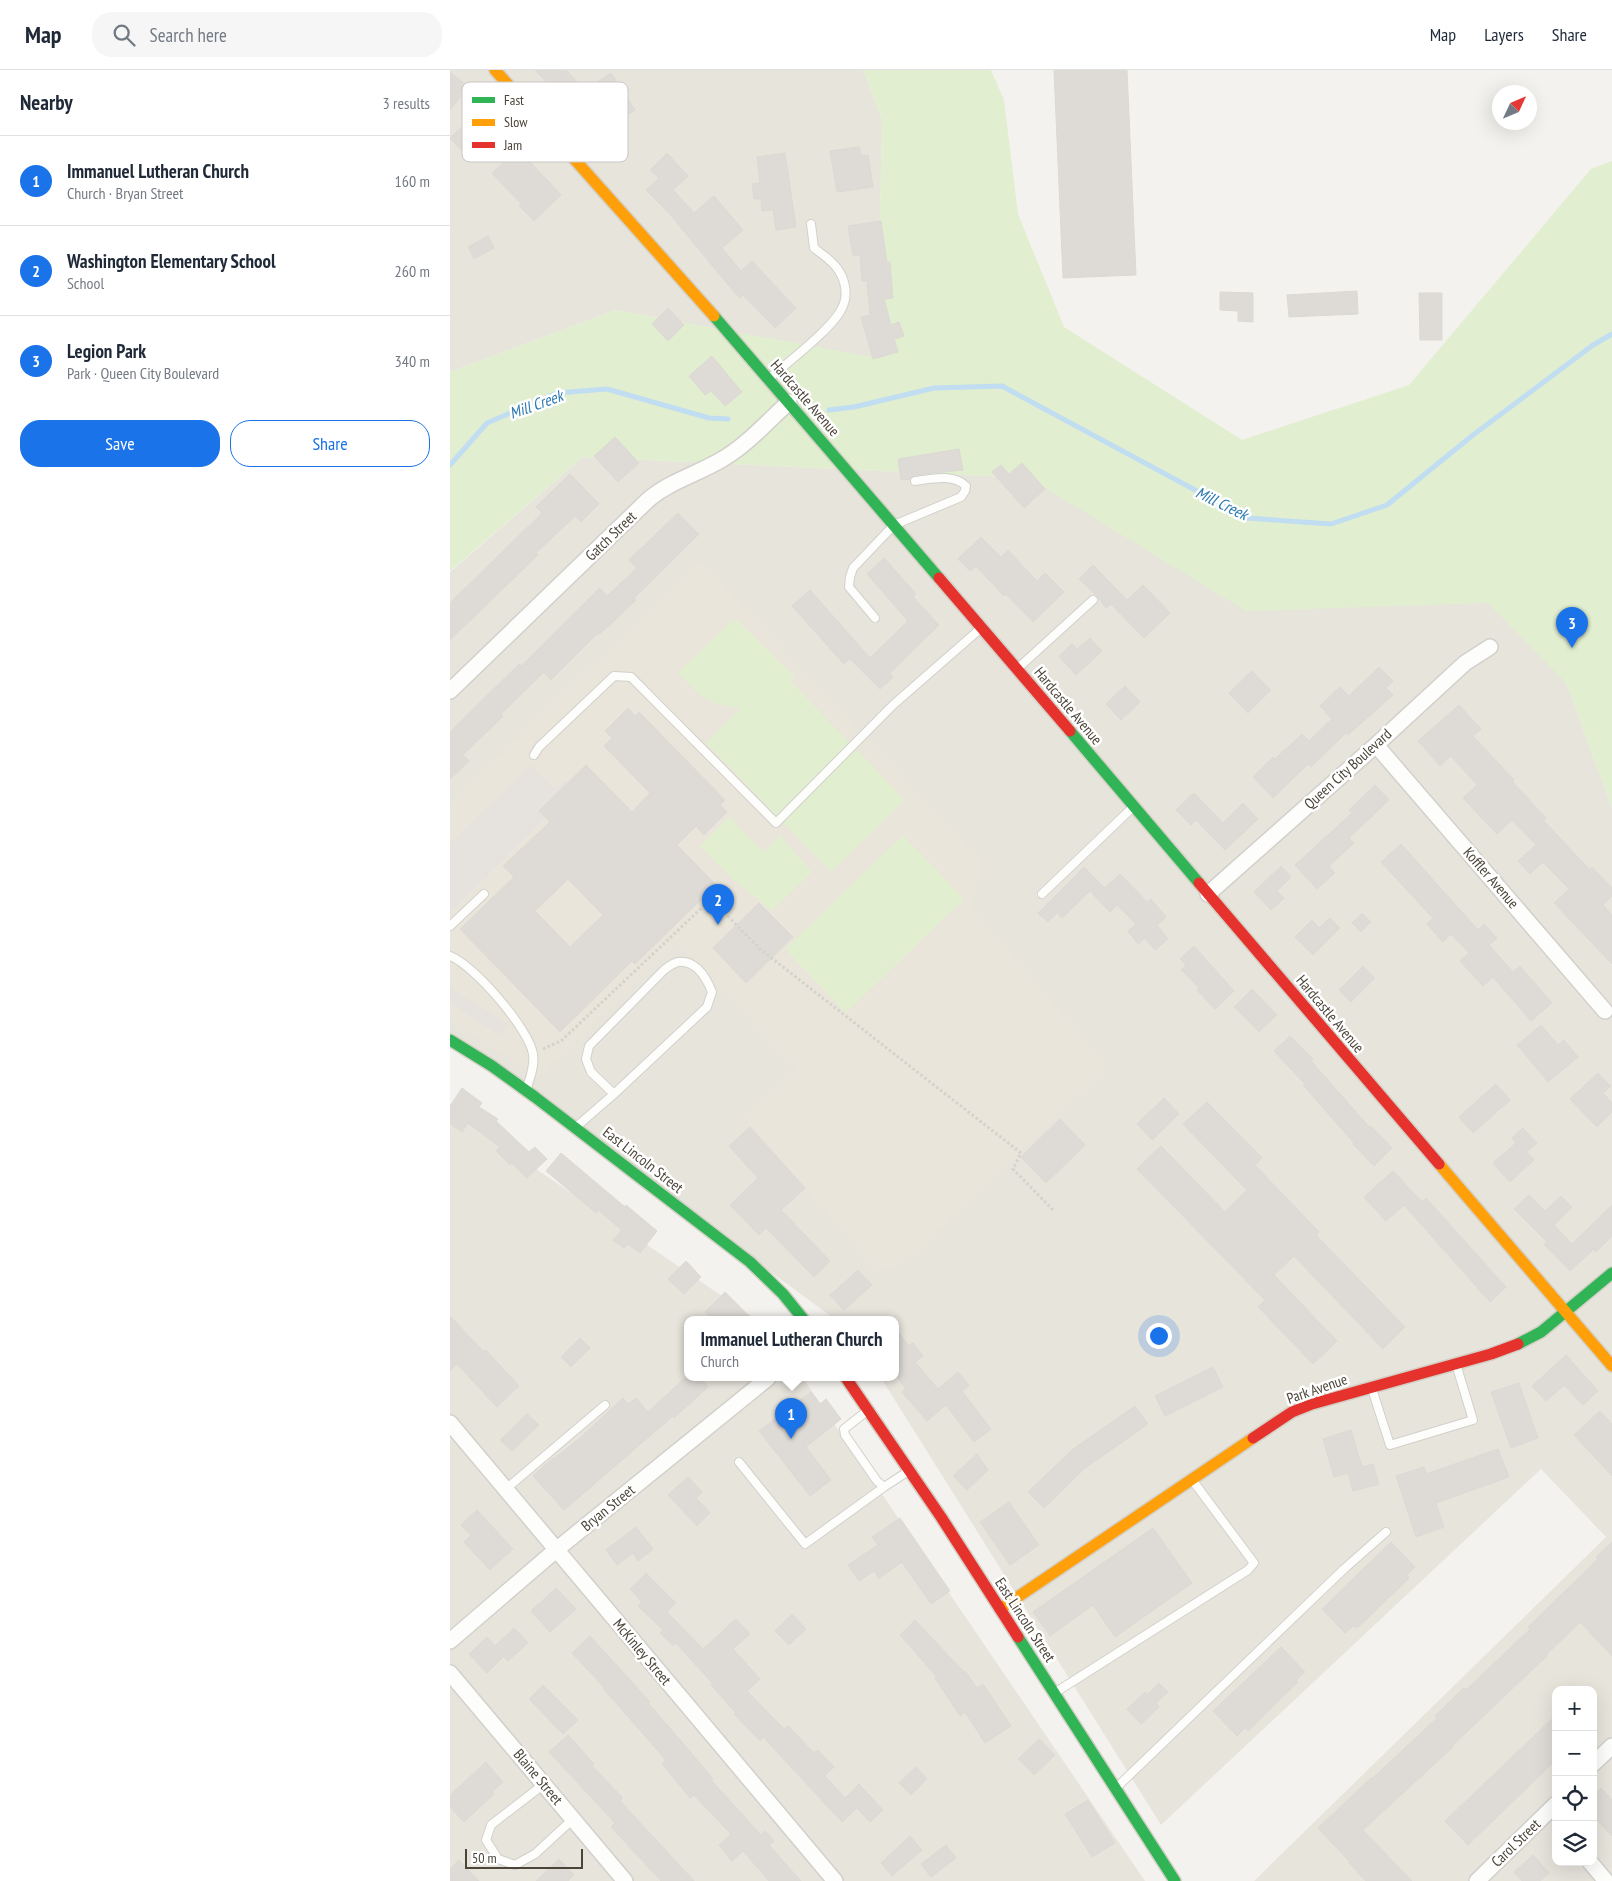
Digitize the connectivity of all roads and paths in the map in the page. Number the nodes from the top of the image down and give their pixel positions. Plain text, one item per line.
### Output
1 (495, 70) edge
2 (506, 82) edge
3 (576, 162) edge
4 (811, 224) dead end
5 (769, 380) junction
6 (789, 402) junction
7 (915, 481) dead end
8 (894, 525) junction
9 (1093, 600) dead end
10 (876, 618) dead end
11 (981, 628) junction
12 (1490, 647) dead end
13 (1017, 669) junction
14 (450, 691) edge
15 (1376, 745) junction
16 (534, 755) dead end
17 (1134, 806) junction
18 (484, 894) dead end
19 (1042, 894) dead end
20 (1208, 894) junction
21 (450, 926) edge
22 (450, 956) edge
23 (1605, 1011) dead end
24 (450, 1040) edge
25 (533, 1053) junction
26 (526, 1090) junction
27 (614, 1094) junction
28 (576, 1127) junction
29 (1054, 1211) dead end
30 (1612, 1272) edge
31 (1566, 1312) junction
32 (801, 1316) edge
33 (1456, 1364) junction
34 (1612, 1366) edge
35 (764, 1381) edge
36 (848, 1381) edge
37 (1372, 1388) junction
38 (605, 1405) dead end
39 (869, 1410) junction
40 (450, 1423) edge
41 (739, 1462) dead end
42 (910, 1470) junction
43 (1192, 1479) junction
44 (884, 1487) junction
45 (506, 1489) junction
46 (1386, 1532) dead end
47 (556, 1550) junction
48 (1000, 1610) junction
49 (450, 1641) edge
50 (450, 1673) edge
51 (1054, 1693) junction
52 (1612, 1746) edge
53 (1597, 1760) edge
54 (544, 1784) junction
55 (1115, 1788) junction
56 (1552, 1814) edge
57 (573, 1819) junction
58 (1593, 1866) edge
59 (625, 1881) edge
60 (835, 1881) edge
61 (1175, 1881) edge
62 (1477, 1881) edge
63 (1606, 1881) edge

1 - 2 street, Hardcastle Avenue
3 - 5 street, Hardcastle Avenue
4 - 5 lane
5 - 6 street, Hardcastle Avenue
6 - 8 street, Hardcastle Avenue
6 - 14 street, Gatch Street
7 - 8 lane
8 - 10 lane
8 - 11 street, Hardcastle Avenue
9 - 13 lane
11 - 13 street, Hardcastle Avenue
11 - 16 lane
12 - 15 street, Queen City Boulevard
13 - 17 street, Hardcastle Avenue
15 - 20 street, Queen City Boulevard
15 - 23 street, Koffler Avenue
17 - 19 lane
17 - 20 street, Hardcastle Avenue
18 - 21 lane
20 - 31 street, Hardcastle Avenue
22 - 25 lane
24 - 26 street, East Lincoln Street
25 - 26 lane
25 - 29 path
26 - 28 street, East Lincoln Street
27 - 27 lane
27 - 28 lane
28 - 32 street, East Lincoln Street
30 - 31 street, Park Avenue
31 - 33 street, Park Avenue
31 - 34 street, Hardcastle Avenue
33 - 37 street, Park Avenue
33 - 37 lane
35 - 47 street, Bryan Street
36 - 39 street, East Lincoln Street
37 - 43 street, Park Avenue
38 - 45 lane
39 - 42 street, East Lincoln Street
39 - 44 lane
40 - 45 street, McKinley Street
41 - 44 lane
42 - 44 lane
42 - 48 street, East Lincoln Street
43 - 48 street, Park Avenue
43 - 51 lane
45 - 47 street, McKinley Street
46 - 55 lane
47 - 49 street, Bryan Street
47 - 60 street, McKinley Street
48 - 51 street, East Lincoln Street
50 - 54 street, Blaine Street
51 - 55 street, East Lincoln Street
52 - 53 street
54 - 57 street, Blaine Street
54 - 57 lane
55 - 61 street, East Lincoln Street
56 - 62 street, Carol Street
57 - 59 street, Blaine Street
58 - 63 street

